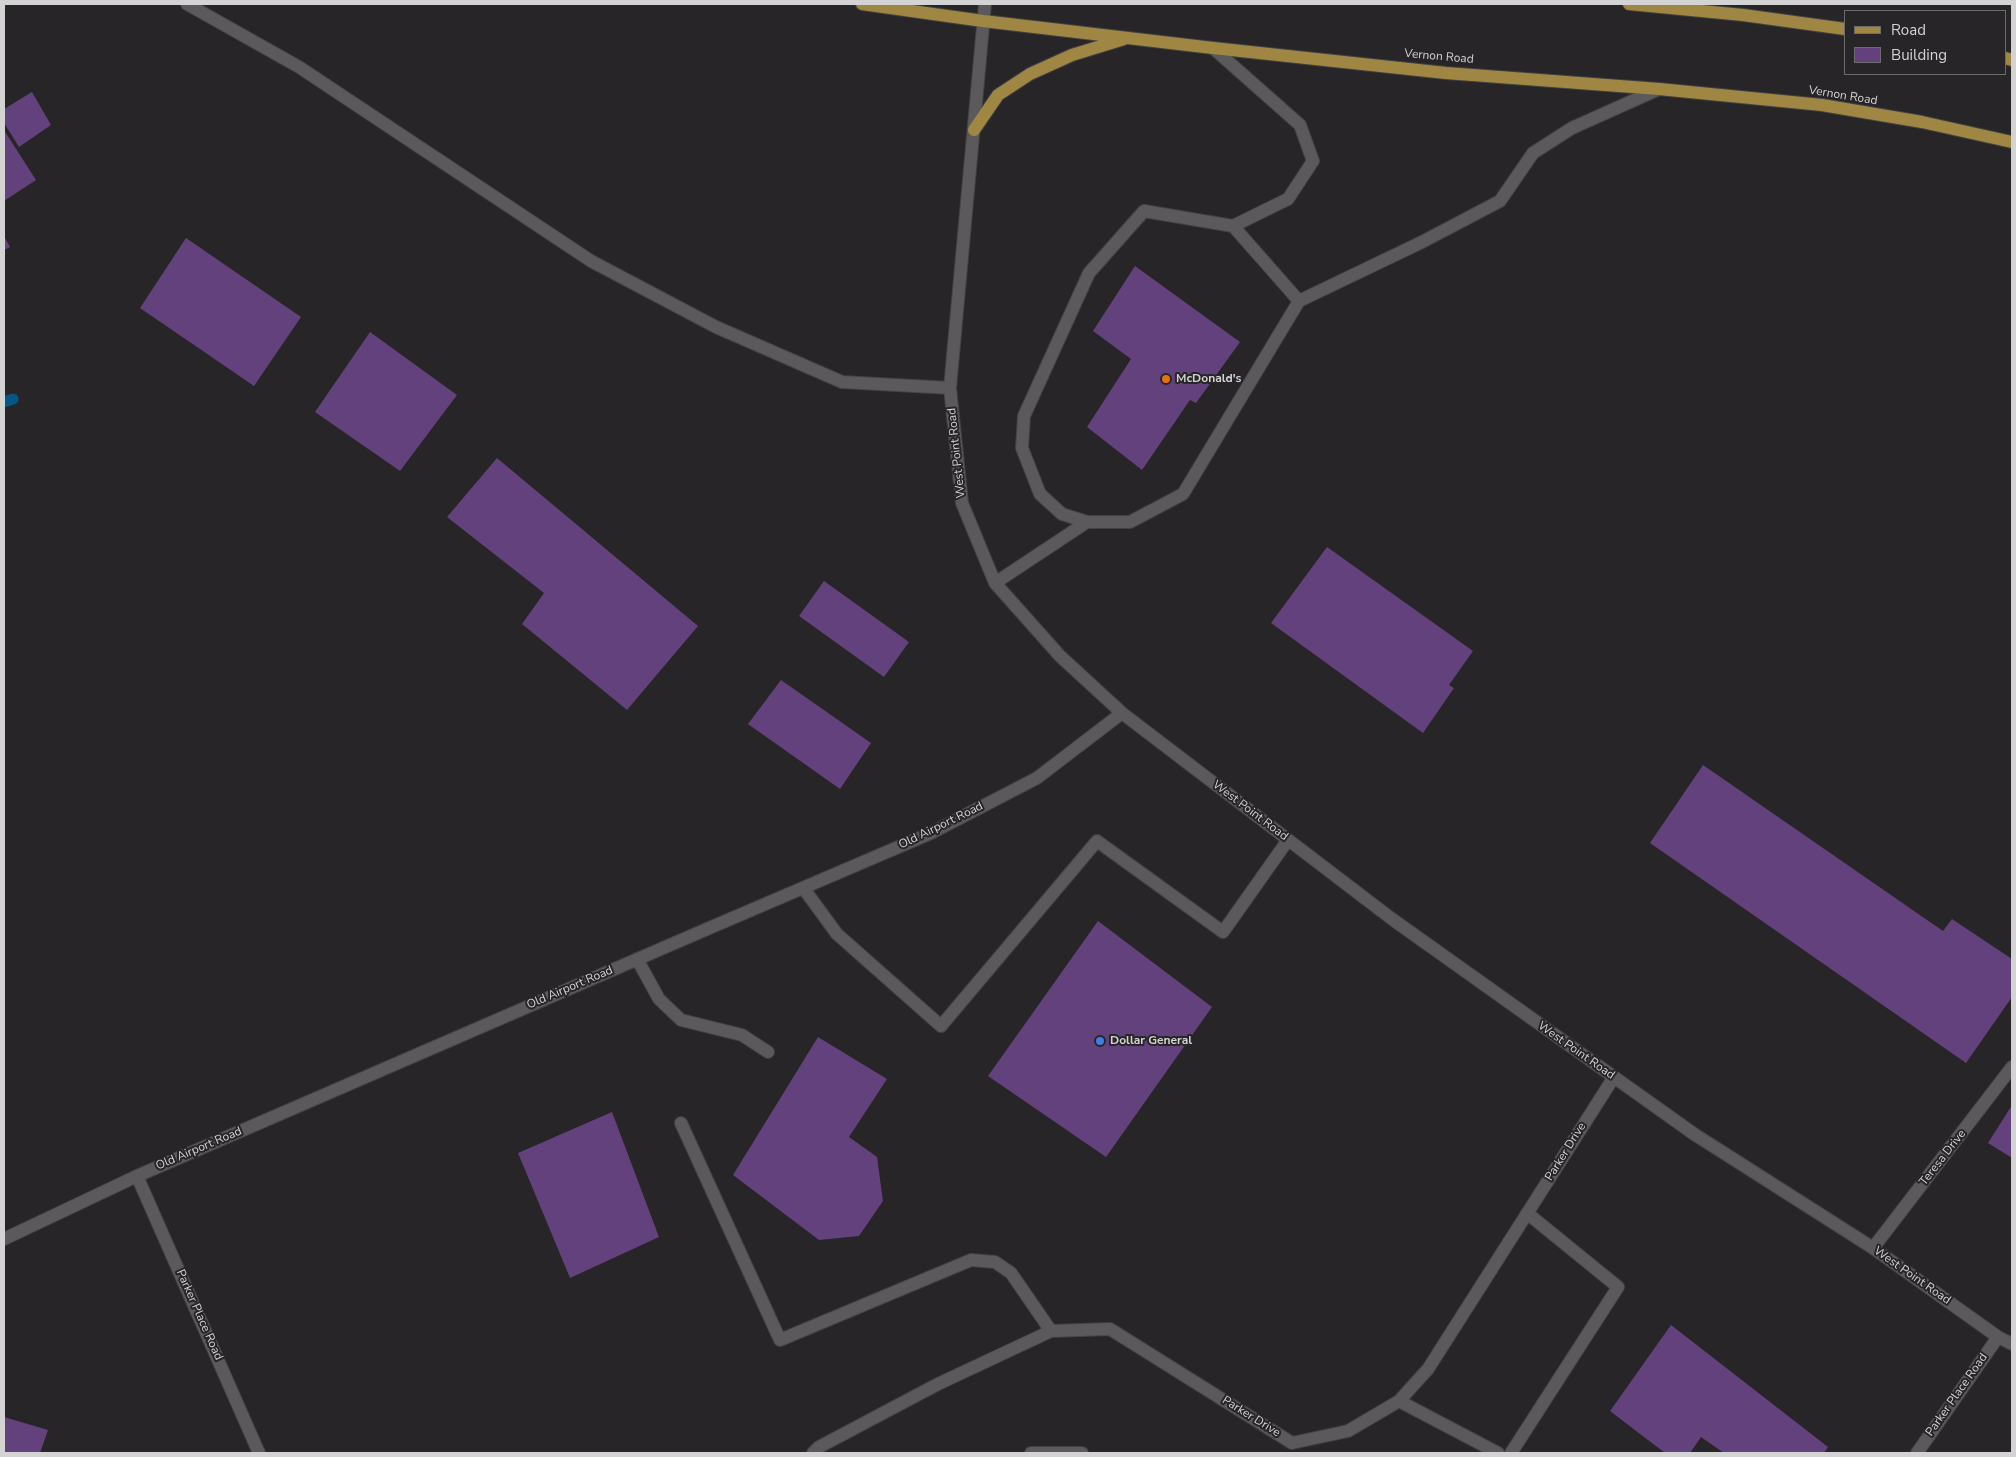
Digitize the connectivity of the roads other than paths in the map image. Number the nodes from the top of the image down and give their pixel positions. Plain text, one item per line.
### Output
1 (187, 4) edge
2 (862, 4) edge
3 (985, 4) edge
4 (1629, 4) edge
5 (983, 21) junction
6 (1844, 29) edge
7 (1128, 38) junction
8 (1213, 48) junction
9 (1658, 88) junction
10 (974, 130) junction
11 (2012, 142) edge
12 (1233, 226) junction
13 (1300, 301) junction
14 (950, 388) junction
15 (1087, 522) junction
16 (995, 583) junction
17 (1122, 713) junction
18 (1288, 840) junction
19 (804, 889) junction
20 (637, 959) junction
21 (768, 1052) dead end
22 (2012, 1067) edge
23 (1614, 1077) junction
24 (681, 1123) dead end
25 (137, 1176) junction
26 (1527, 1213) junction
27 (4, 1238) edge
28 (1873, 1248) junction
29 (1051, 1331) junction
30 (1998, 1337) junction
31 (2012, 1344) edge
32 (1399, 1401) junction
33 (1290, 1448) edge
34 (259, 1453) edge
35 (813, 1453) edge
36 (1031, 1453) edge
37 (1082, 1453) edge
38 (1498, 1453) edge
39 (1511, 1453) edge
40 (1916, 1453) edge

1 - 14 street
2 - 5 main road, Vernon Road
3 - 5 street, West Point Road
4 - 6 main road
5 - 7 main road, Vernon Road
5 - 10 street, West Point Road
7 - 8 main road, Vernon Road
7 - 10 main road
8 - 9 main road, Vernon Road
8 - 12 street
9 - 11 main road, Vernon Road
9 - 13 street
10 - 14 street, West Point Road
12 - 13 street
12 - 15 street
13 - 15 street
14 - 16 street, West Point Road
15 - 16 street
16 - 17 street, West Point Road
17 - 18 street, West Point Road
17 - 19 street, Old Airport Road
18 - 19 street
18 - 23 street, West Point Road
19 - 20 street, Old Airport Road
20 - 21 street
20 - 25 street, Old Airport Road
22 - 28 street, Teresa Drive
23 - 26 street, Parker Drive
23 - 28 street, West Point Road
24 - 29 street
25 - 27 street, Old Airport Road
25 - 34 street, Parker Place Road
26 - 32 street, Parker Drive
26 - 39 street
28 - 30 street, West Point Road
29 - 33 street, Parker Drive
29 - 35 street, Parker Drive
30 - 31 street, West Point Road
30 - 40 street, Parker Place Road
32 - 33 street, Parker Drive
32 - 38 street
36 - 37 street

